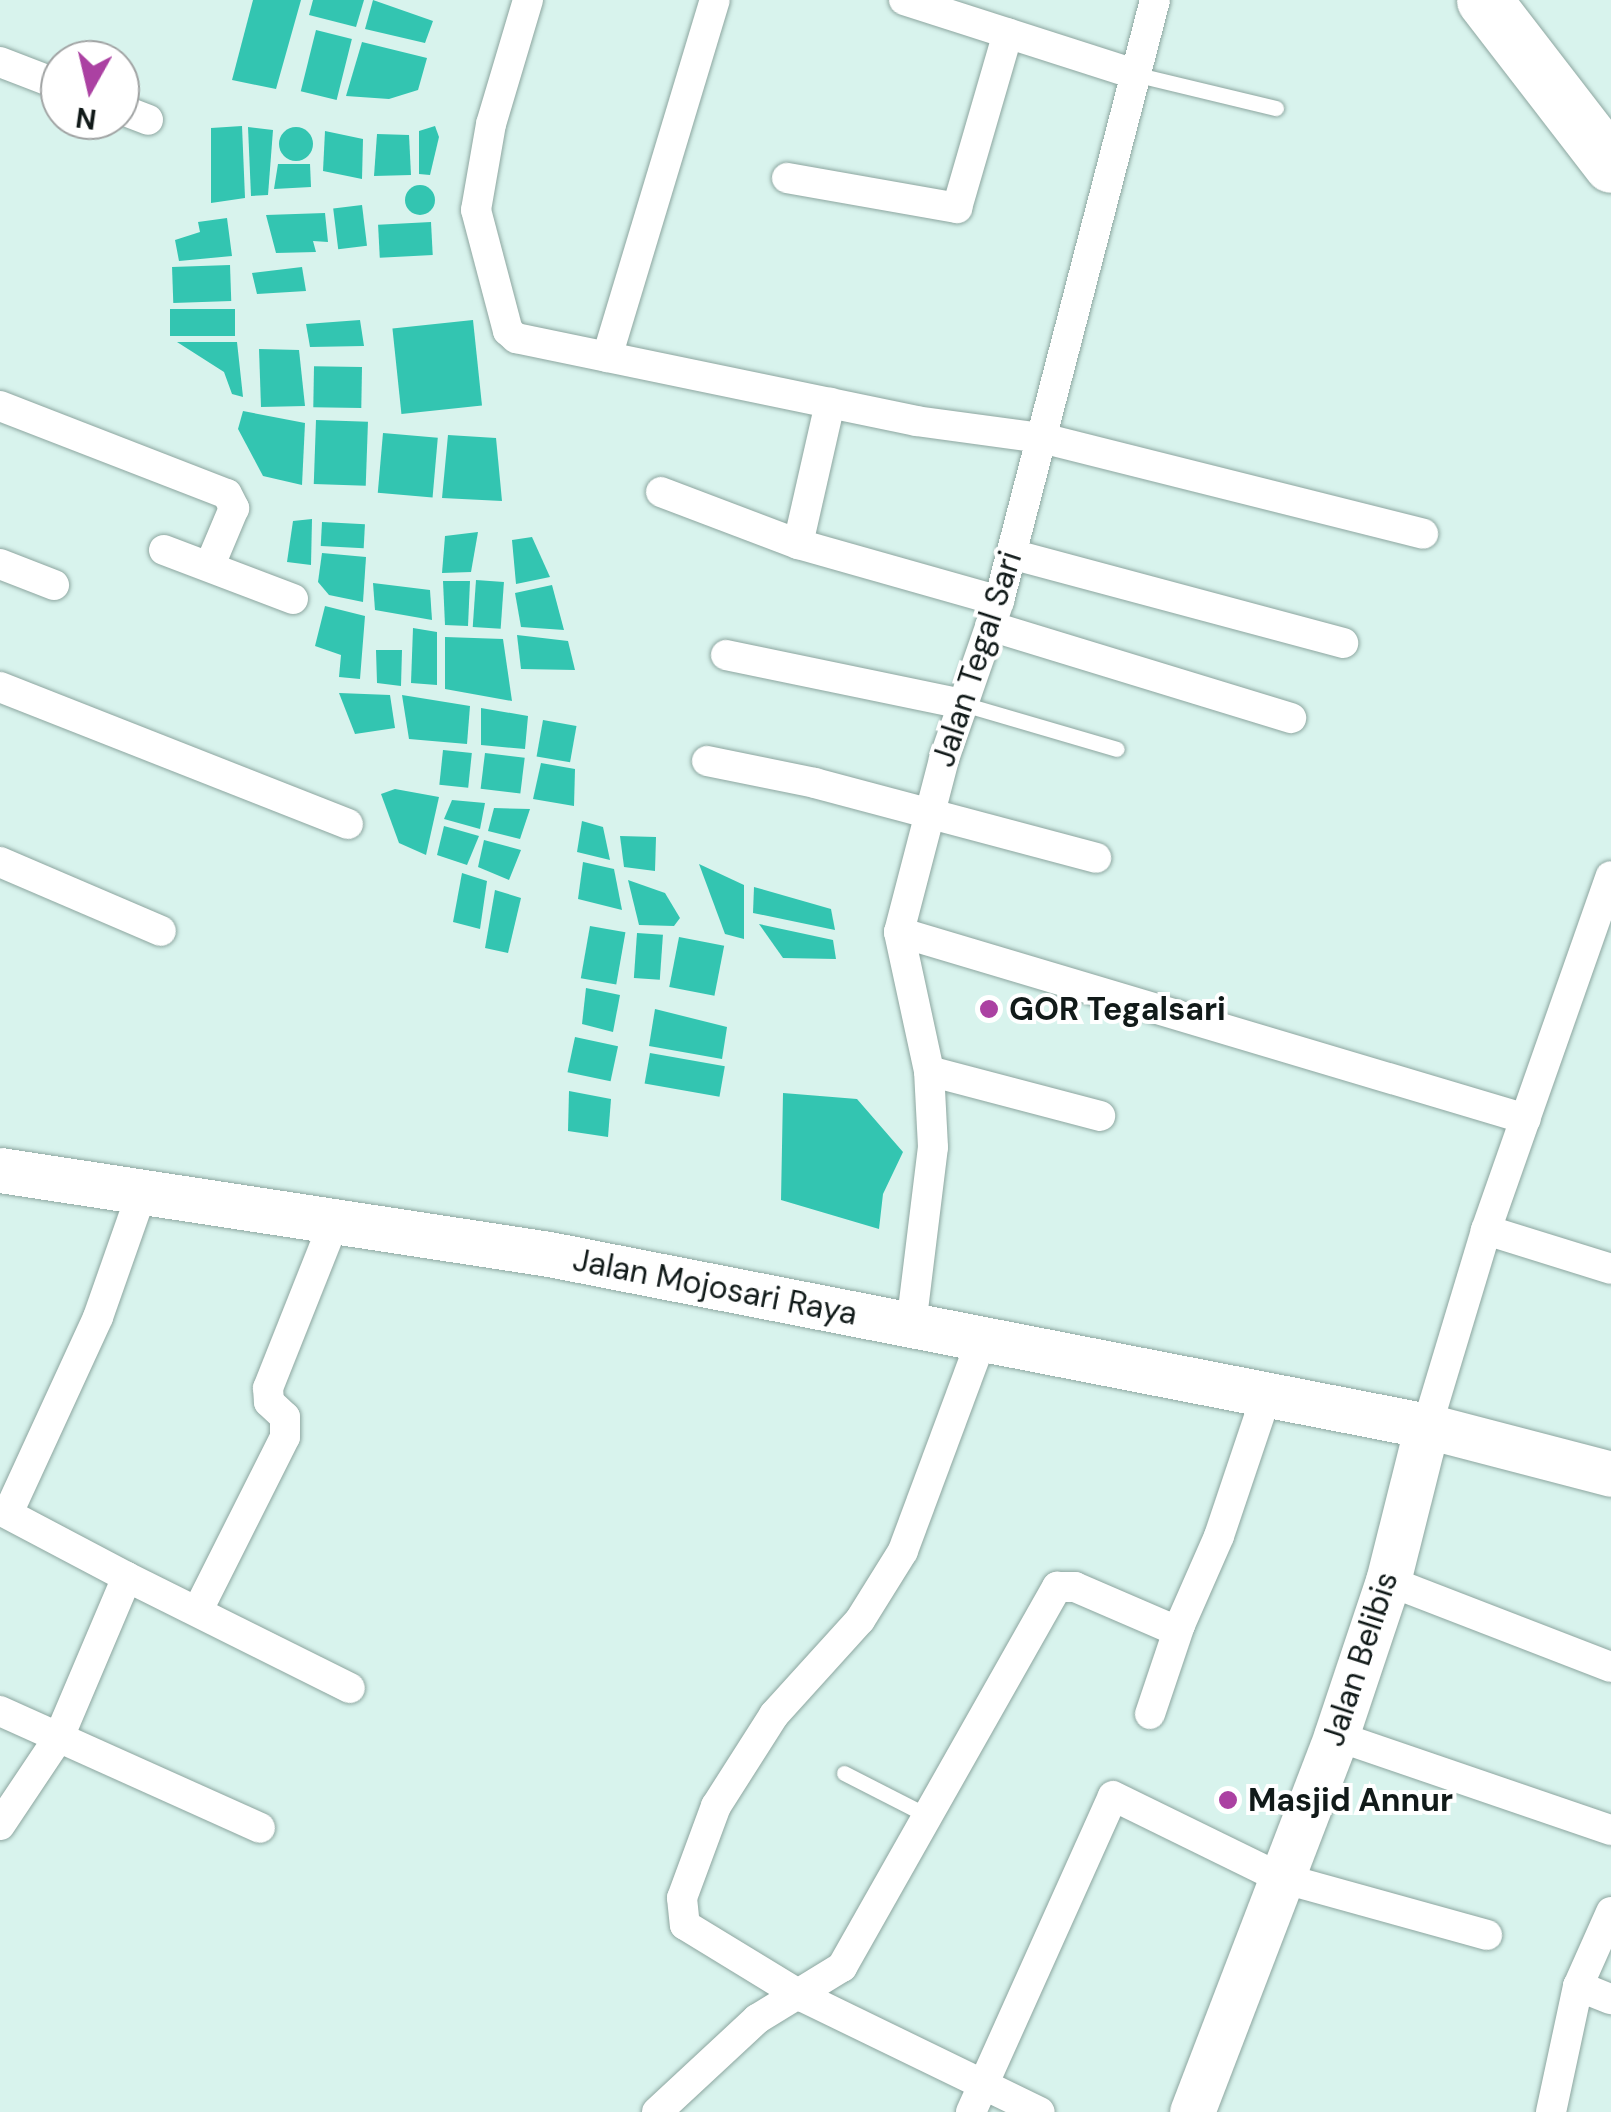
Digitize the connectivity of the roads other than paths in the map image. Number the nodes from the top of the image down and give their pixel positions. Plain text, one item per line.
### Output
1 (528, 0) edge
2 (714, 0) edge
3 (904, 0) edge
4 (1155, 0) edge
5 (1484, 0) edge
6 (1008, 33) junction
7 (0, 62) edge
8 (1134, 74) junction
9 (40, 77) edge
10 (1276, 108) dead end
11 (1610, 162) edge
12 (786, 178) dead end
13 (607, 356) junction
14 (830, 403) junction
15 (0, 406) edge
16 (1042, 438) junction
17 (661, 492) dead end
18 (1423, 534) dead end
19 (798, 544) junction
20 (164, 550) dead end
21 (1011, 554) junction
22 (0, 564) edge
23 (210, 565) junction
24 (54, 585) dead end
25 (292, 599) dead end
26 (994, 614) junction
27 (1343, 643) dead end
28 (726, 655) dead end
29 (0, 687) edge
30 (963, 704) junction
31 (1291, 718) dead end
32 (1117, 748) dead end
33 (708, 761) dead end
34 (930, 815) junction
35 (348, 824) dead end
36 (1096, 858) dead end
37 (0, 862) edge
38 (1611, 876) edge
39 (1602, 930) edge
40 (161, 931) dead end
41 (900, 932) junction
42 (929, 1071) junction
43 (1100, 1116) dead end
44 (1526, 1119) junction
45 (0, 1170) edge
46 (143, 1188) junction
47 (336, 1218) junction
48 (1486, 1230) junction
49 (1611, 1269) edge
50 (910, 1326) junction
51 (981, 1341) junction
52 (1265, 1399) junction
53 (1427, 1426) junction
54 (1611, 1474) edge
55 (4, 1511) edge
56 (127, 1577) junction
57 (1388, 1582) junction
58 (198, 1608) junction
59 (1180, 1624) junction
60 (1611, 1668) edge
61 (350, 1688) dead end
62 (0, 1711) edge
63 (1150, 1714) dead end
64 (1336, 1736) junction
65 (59, 1737) junction
66 (844, 1773) dead end
67 (924, 1814) junction
68 (0, 1825) edge
69 (260, 1828) dead end
70 (1611, 1830) edge
71 (1278, 1878) junction
72 (1611, 1912) edge
73 (1487, 1935) dead end
74 (1578, 1986) junction
75 (803, 1997) junction
76 (1611, 1999) edge
77 (977, 2101) edge
78 (656, 2112) edge
79 (1040, 2112) edge
80 (1192, 2112) edge
81 (1551, 2112) edge

1 - 13 street
2 - 13 street
3 - 6 street
4 - 8 street, Jalan Tegal Sari
5 - 11 highway
6 - 8 street
6 - 12 street
7 - 9 street
8 - 10 lane
8 - 16 street, Jalan Tegal Sari
13 - 14 street
14 - 16 street
14 - 19 street
15 - 23 street
16 - 18 street
16 - 21 street, Jalan Tegal Sari
17 - 19 street
19 - 26 street
20 - 23 street
21 - 26 street, Jalan Tegal Sari
21 - 27 street
22 - 24 street
23 - 25 street
26 - 30 street, Jalan Tegal Sari
26 - 31 street
28 - 30 street
29 - 35 street
30 - 32 lane
30 - 34 street, Jalan Tegal Sari
33 - 34 street
34 - 36 street
34 - 41 street, Jalan Tegal Sari
37 - 40 street
38 - 39 street
39 - 44 street
41 - 42 street, Jalan Tegal Sari
41 - 44 street
42 - 43 street
42 - 50 street, Jalan Tegal Sari
44 - 48 street
45 - 46 street, Jalan Mojosari Raya
46 - 47 street, Jalan Mojosari Raya
46 - 55 street
47 - 50 street, Jalan Mojosari Raya
47 - 58 street
48 - 49 street
48 - 53 street
50 - 51 street, Jalan Mojosari Raya
51 - 52 street, Jalan Mojosari Raya
51 - 75 street
52 - 53 street, Jalan Mojosari Raya
52 - 59 street
53 - 54 street, Jalan Mojosari Raya
53 - 57 street, Jalan Belibis
55 - 56 street
56 - 58 street
56 - 65 street
57 - 60 street
57 - 64 street, Jalan Belibis
58 - 61 street
59 - 63 street
59 - 67 street
62 - 65 street
64 - 70 street
64 - 71 street, Jalan Belibis
65 - 68 street
65 - 69 street
66 - 67 lane
67 - 75 street
71 - 73 street
71 - 77 street
71 - 80 street, Jalan Belibis
72 - 74 street
74 - 76 street
74 - 81 street
75 - 77 street
75 - 78 street
77 - 79 street

